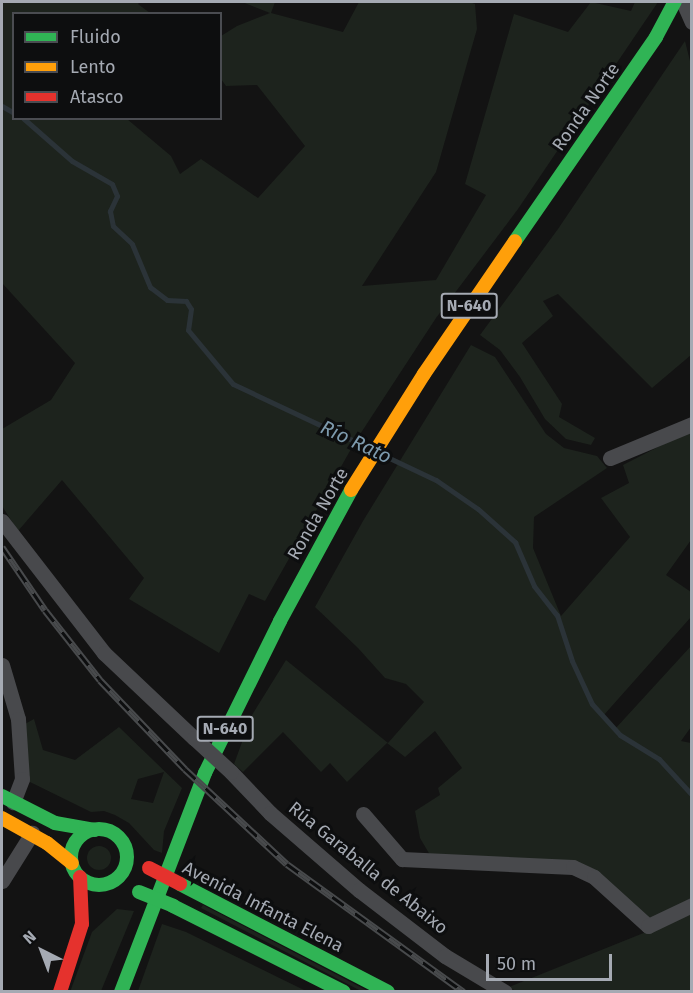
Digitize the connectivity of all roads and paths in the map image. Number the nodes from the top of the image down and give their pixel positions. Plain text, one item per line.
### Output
1 (675, 2) edge
2 (683, 2) edge
3 (692, 22) edge
4 (692, 424) edge
5 (610, 458) dead end
6 (2, 521) edge
7 (2, 664) edge
8 (7, 799) edge
9 (363, 814) dead end
10 (2, 818) edge
11 (94, 830) junction
12 (32, 833) junction
13 (126, 848) junction
14 (72, 863) junction
15 (80, 877) junction
16 (2, 881) edge
17 (108, 884) junction
18 (692, 905) edge
19 (82, 924) junction
20 (60, 992) edge
21 (121, 992) edge
22 (344, 992) edge
23 (388, 992) edge
24 (505, 992) edge

1 - 21 main road, Ronda Norte / N-640
2 - 3 street
4 - 5 street
6 - 24 street, Rúa Garaballa de Abaixo, bridge
7 - 8 street
8 - 11 main road
9 - 18 street
10 - 12 main road
11 - 13 main road
11 - 14 main road
12 - 14 main road
12 - 16 street
13 - 17 main road
13 - 23 main road, Avenida Infanta Elena, bridge
14 - 15 main road
15 - 17 main road
15 - 19 main road
17 - 19 main road
17 - 22 main road, bridge
19 - 20 main road

